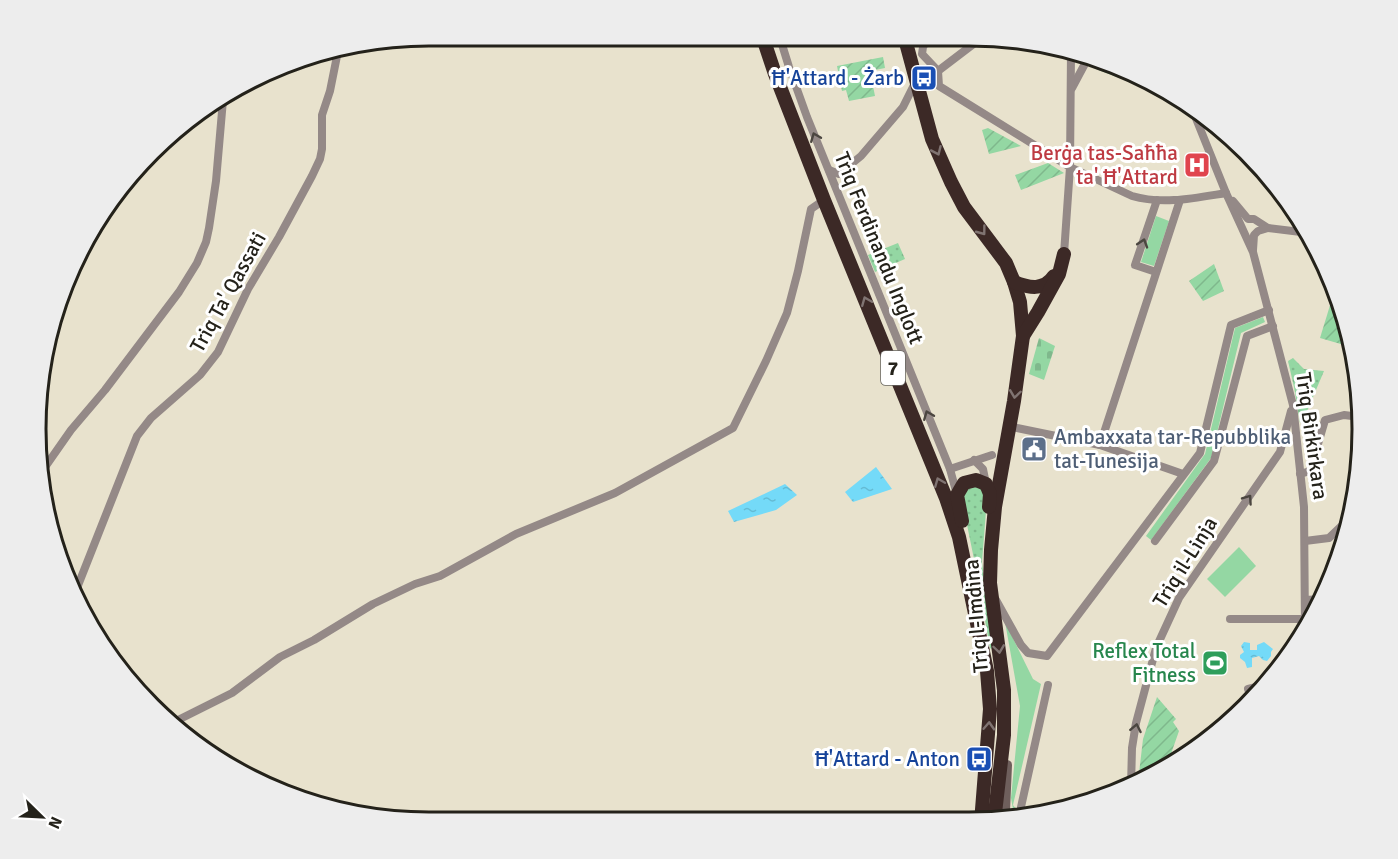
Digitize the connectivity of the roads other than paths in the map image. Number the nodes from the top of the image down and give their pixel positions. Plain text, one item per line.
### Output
1 (766, 46) edge
2 (782, 46) edge
3 (907, 46) edge
4 (924, 46) edge
5 (970, 46) edge
6 (337, 58) edge
7 (1071, 61) edge
8 (1084, 65) edge
9 (938, 70) junction
10 (916, 81) junction
11 (1072, 89) junction
12 (221, 108) edge
13 (1198, 123) edge
14 (1070, 166) junction
15 (829, 170) junction
16 (1226, 193) junction
17 (824, 200) junction
18 (1157, 200) junction
19 (1180, 200) junction
20 (1252, 220) junction
21 (1268, 228) junction
22 (1242, 229) junction
23 (1296, 231) edge
24 (1256, 233) junction
25 (1253, 252) junction
26 (1064, 254) junction
27 (1156, 272) junction
28 (1014, 282) junction
29 (1269, 310) junction
30 (1273, 326) junction
31 (1023, 336) junction
32 (1293, 405) junction
33 (1351, 416) edge
34 (1013, 426) junction
35 (1100, 445) junction
36 (992, 455) dead end
37 (974, 460) junction
38 (48, 463) edge
39 (950, 469) junction
40 (1183, 474) junction
41 (1300, 474) junction
42 (986, 484) junction
43 (957, 495) junction
44 (1338, 530) edge
45 (1155, 541) dead end
46 (1305, 541) junction
47 (79, 583) edge
48 (990, 587) junction
49 (1305, 600) junction
50 (1312, 600) edge
51 (1305, 612) edge
52 (1230, 619) dead end
53 (1301, 619) edge
54 (987, 671) junction
55 (1048, 685) dead end
56 (180, 719) edge
57 (1004, 735) junction
58 (1131, 776) edge
59 (1021, 808) edge
60 (1005, 811) edge
61 (983, 812) edge
62 (995, 812) edge

1 - 17 highway, 7
15 -> 2 street, Triq Ferdinandu Inglott
3 - 10 highway
4 - 9 street
5 - 9 street
6 - 47 street, Triq Ta' Qassati
7 - 11 street
8 - 11 street
9 - 14 street
10 - 15 street
10 -> 28 highway
11 - 14 street
12 - 38 street
13 - 16 street, Triq Birkirkara
14 - 18 street
14 - 26 street
39 -> 15 street, Triq Ferdinandu Inglott
16 - 19 street
16 - 20 street, Triq Birkirkara
16 - 22 street, Triq Birkirkara
54 -> 17 highway, 7
17 - 56 street
18 - 19 street
27 -> 18 street
19 - 27 street
20 - 21 street
20 - 22 street
20 - 24 street, Triq Birkirkara
21 - 23 street
21 - 24 street
22 - 24 street
22 - 25 street, Triq Birkirkara
24 - 25 street, Triq Birkirkara
25 - 29 street, Triq Birkirkara
26 - 28 highway
26 - 31 highway
27 - 35 street
28 - 31 highway
29 - 30 street, Triq Birkirkara
29 - 40 street
30 - 32 street, Triq Birkirkara
30 - 45 street
31 -> 34 highway, Triq l-Imdina
32 - 41 street, Triq Birkirkara
58 -> 32 street, Triq il-Linja
33 - 41 street
34 - 35 street
34 - 48 highway, Triq l-Imdina
35 - 40 street
36 - 37 street
37 - 39 street
37 - 42 street
39 - 43 street, Triq Ferdinandu Inglott
40 - 48 street
41 - 46 street, Triq Birkirkara
42 - 43 highway
42 - 48 highway
43 - 54 highway
44 - 46 street
46 - 49 street, Triq Birkirkara
48 -> 57 highway, Triq l-Imdina
49 - 50 street
49 - 51 street, Triq Birkirkara
52 - 53 street
61 -> 54 highway, 7
55 - 59 street
57 - 60 main road
57 - 62 highway, Triq l-Imdina

